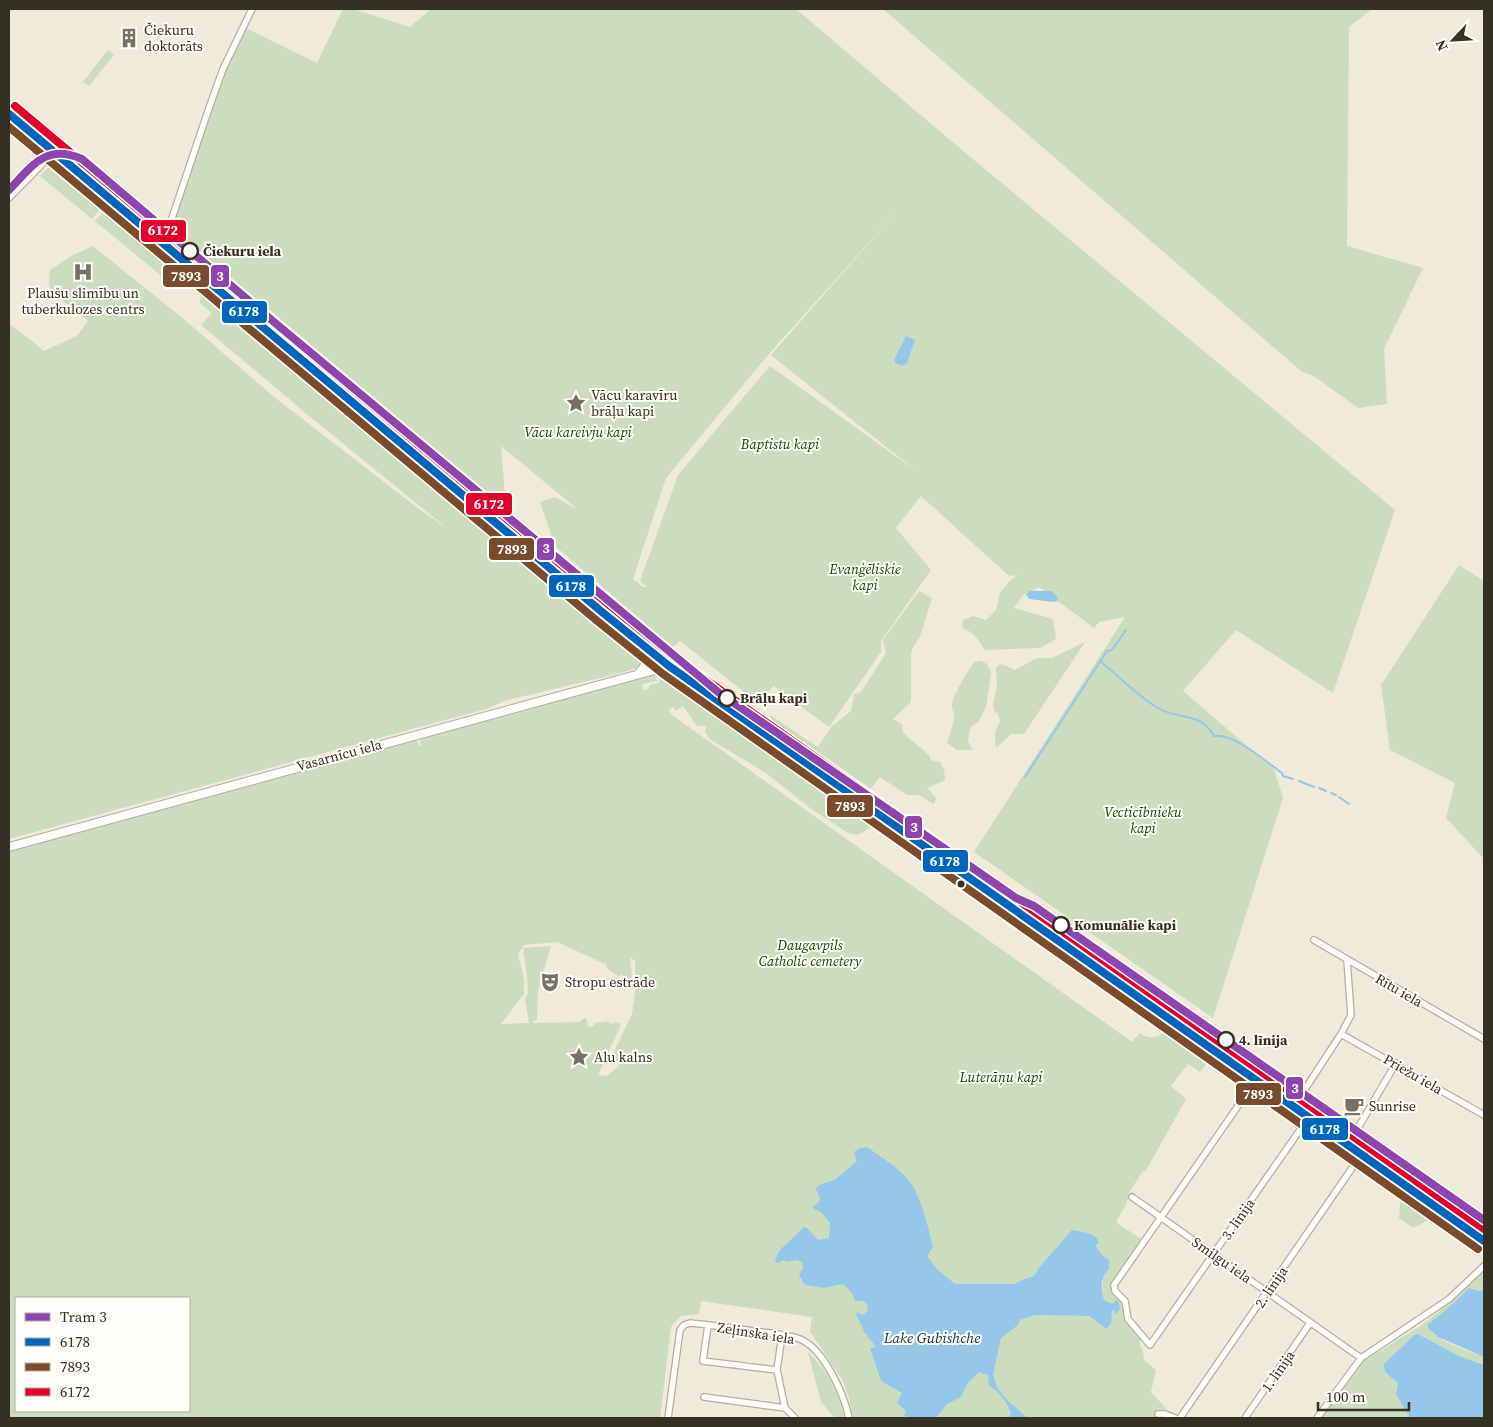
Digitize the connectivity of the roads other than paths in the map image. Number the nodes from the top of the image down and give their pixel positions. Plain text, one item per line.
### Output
1 (252, 9) edge
2 (9, 114) edge
3 (54, 152) junction
4 (9, 198) edge
5 (159, 240) junction
6 (602, 612) junction
7 (659, 658) joint
8 (669, 666) junction
9 (638, 674) junction
10 (9, 847) edge
11 (1314, 940) dead end
12 (1347, 960) junction
13 (1342, 1034) junction
14 (1484, 1039) edge
15 (1396, 1063) junction
16 (1256, 1080) junction
17 (1294, 1106) junction
18 (1484, 1115) edge
19 (1309, 1117) junction
20 (1348, 1145) junction
21 (1361, 1155) junction
22 (1132, 1197) dead end
23 (1161, 1217) junction
24 (1484, 1241) edge
25 (1213, 1254) junction
26 (1484, 1266) edge
27 (1267, 1293) junction
28 (1310, 1323) junction
29 (708, 1325) junction
30 (782, 1335) junction
31 (1361, 1358) junction
32 (777, 1370) junction
33 (704, 1397) dead end
34 (785, 1408) junction
35 (1158, 1414) dead end
36 (668, 1418) edge
37 (795, 1418) edge
38 (849, 1418) edge
39 (1174, 1418) edge
40 (1180, 1418) edge
41 (1245, 1418) edge
42 (1317, 1418) edge

1 - 5 street
2 - 3 main road
3 - 4 street
3 - 5 main road
5 - 6 main road
6 - 7 main road
6 - 9 street
7 - 8 highway
8 - 9 street, Vasarnīcu iela
8 - 16 main road
9 - 10 street, Vasarnīcu iela
11 - 12 street, Rītu iela
12 - 13 street
12 - 14 street, Rītu iela
13 - 15 street, Priežu iela
13 - 17 street
15 - 18 street, Priežu iela
15 - 20 street
16 - 17 main road
16 - 23 street
17 - 19 main road
19 - 20 main road
19 - 25 street, 3. līnija
20 - 21 main road
21 - 24 main road
21 - 27 street, 2. līnija
22 - 23 street, Smilgu iela
23 - 25 street, Smilgu iela
23 - 25 street, 3. līnija
25 - 27 street, Smilgu iela
26 - 31 street
27 - 28 street, Smilgu iela
27 - 40 street, 2. līnija
28 - 31 street, Smilgu iela
28 - 41 street, 1. līnija
29 - 30 street, Zeļinska iela
29 - 32 street
29 - 36 street, Zeļinska iela
30 - 32 street
30 - 38 street, Zeļinska iela
31 - 42 street
32 - 34 street
33 - 34 street
34 - 37 street
35 - 39 street

